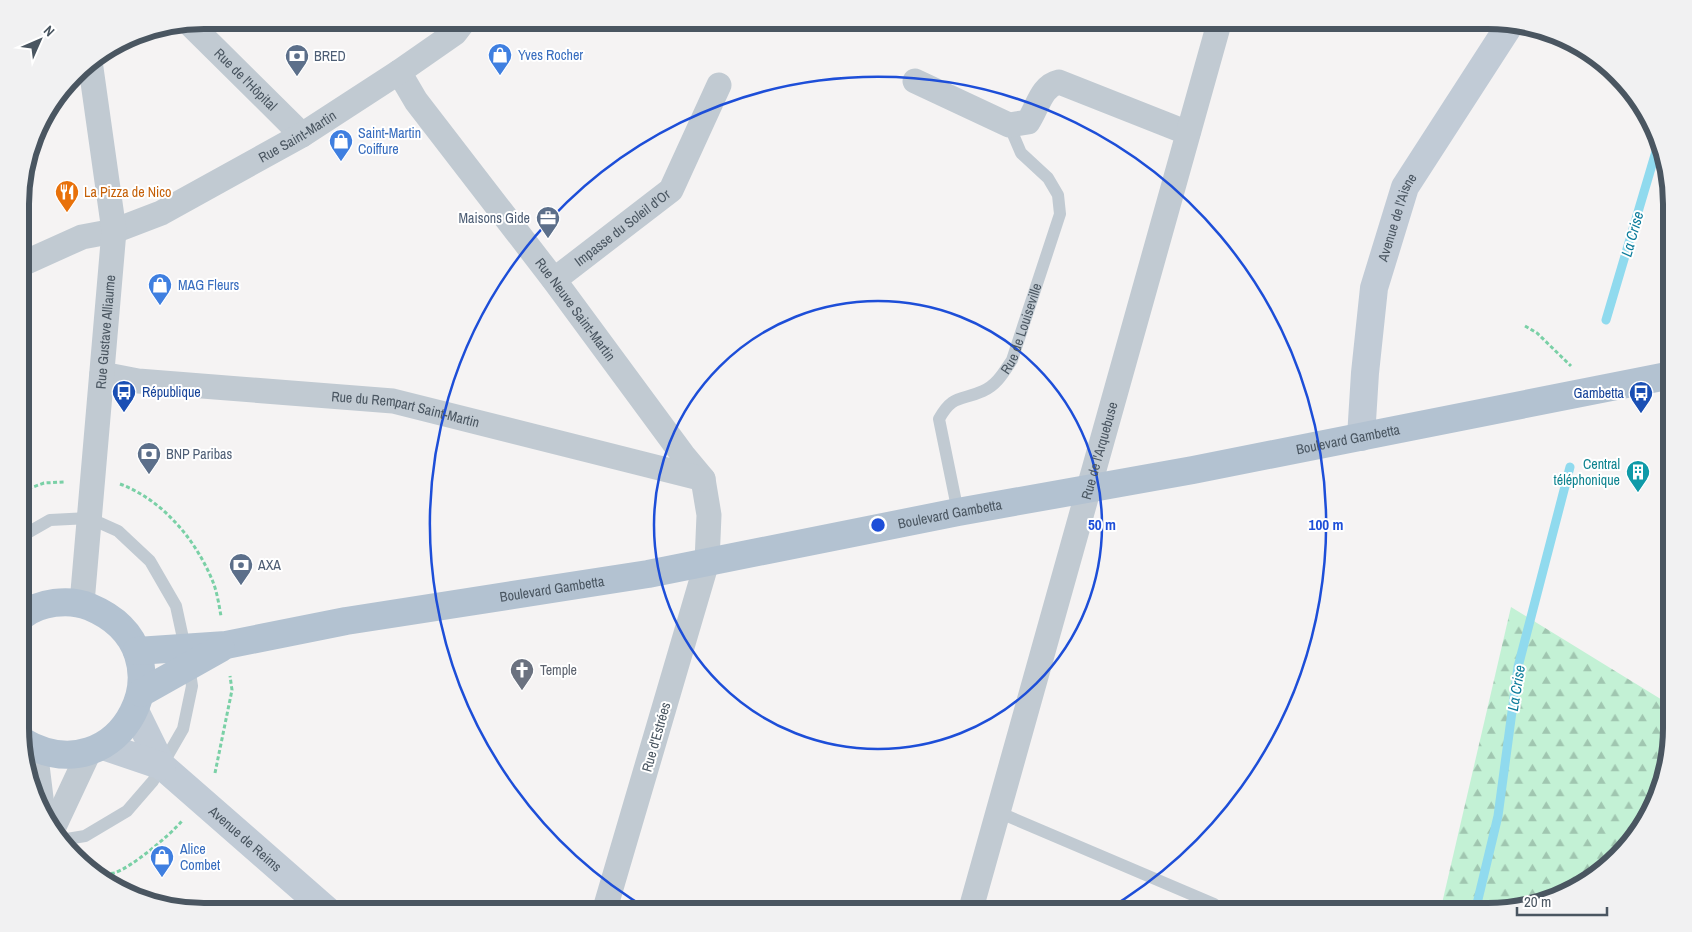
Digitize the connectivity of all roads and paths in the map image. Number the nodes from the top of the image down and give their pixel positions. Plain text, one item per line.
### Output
1 (194, 29) edge
2 (457, 29) edge
3 (1217, 29) edge
4 (1507, 30) edge
5 (91, 70) edge
6 (399, 72) junction
7 (915, 81) dead end
8 (719, 85) dead end
9 (1009, 125) junction
10 (1188, 133) junction
11 (302, 135) junction
12 (114, 231) junction
13 (29, 261) edge
14 (554, 280) junction
15 (1524, 326) dead end
16 (102, 374) junction
17 (1663, 377) edge
18 (1595, 390) junction
19 (1361, 437) junction
20 (703, 480) junction
21 (1089, 488) junction
22 (958, 512) junction
23 (89, 518) junction
24 (29, 532) edge
25 (707, 562) junction
26 (82, 603) junction
27 (29, 613) edge
28 (137, 651) junction
29 (188, 657) junction
30 (138, 702) junction
31 (30, 746) edge
32 (96, 749) junction
33 (162, 766) junction
34 (998, 812) junction
35 (56, 823) edge
36 (68, 839) edge
37 (319, 903) edge
38 (607, 903) edge
39 (972, 903) edge
40 (1212, 903) edge

1 - 11 street, Rue de l'Hôpital
2 - 6 street, Rue Saint-Martin
3 - 10 street, Rue de l'Arquebuse
4 - 19 main road, Avenue de l'Aisne
5 - 12 street, Rue Gustave Alliaume
6 - 11 street, Rue Saint-Martin
6 - 14 street, Rue Neuve Saint-Martin
7 - 9 street
8 - 14 street, Impasse du Soleil d'Or
9 - 10 street
9 - 22 lane, Rue de Louiseville
10 - 21 street, Rue de l'Arquebuse
11 - 12 street, Rue Saint-Martin
12 - 13 street, Rue Saint-Martin
12 - 16 street, Rue Gustave Alliaume
14 - 20 street, Rue Neuve Saint-Martin
15 - 18 path
16 - 20 street, Rue du Rempart Saint-Martin
16 - 23 street, Rue Gustave Alliaume
17 - 18 main road, Boulevard Gambetta
18 - 19 main road, Boulevard Gambetta
19 - 21 main road, Boulevard Gambetta
20 - 25 street, Rue Neuve Saint-Martin
21 - 22 main road, Boulevard Gambetta
21 - 34 street, Rue de l'Arquebuse
22 - 25 main road, Boulevard Gambetta
23 - 24 lane
23 - 26 street, Rue Gustave Alliaume
23 - 29 lane
25 - 29 main road, Boulevard Gambetta
25 - 38 street, Rue d'Estrées
26 - 27 main road
26 - 28 main road
28 - 29 main road, Boulevard Gambetta
28 - 30 main road
29 - 30 main road, Boulevard Gambetta
29 - 33 lane
30 - 32 main road
30 - 33 main road, Avenue de Reims
31 - 32 main road
32 - 33 main road, Avenue de Reims
32 - 35 street
33 - 36 lane
33 - 37 main road, Avenue de Reims
34 - 39 street, Rue de l'Arquebuse
34 - 40 lane

